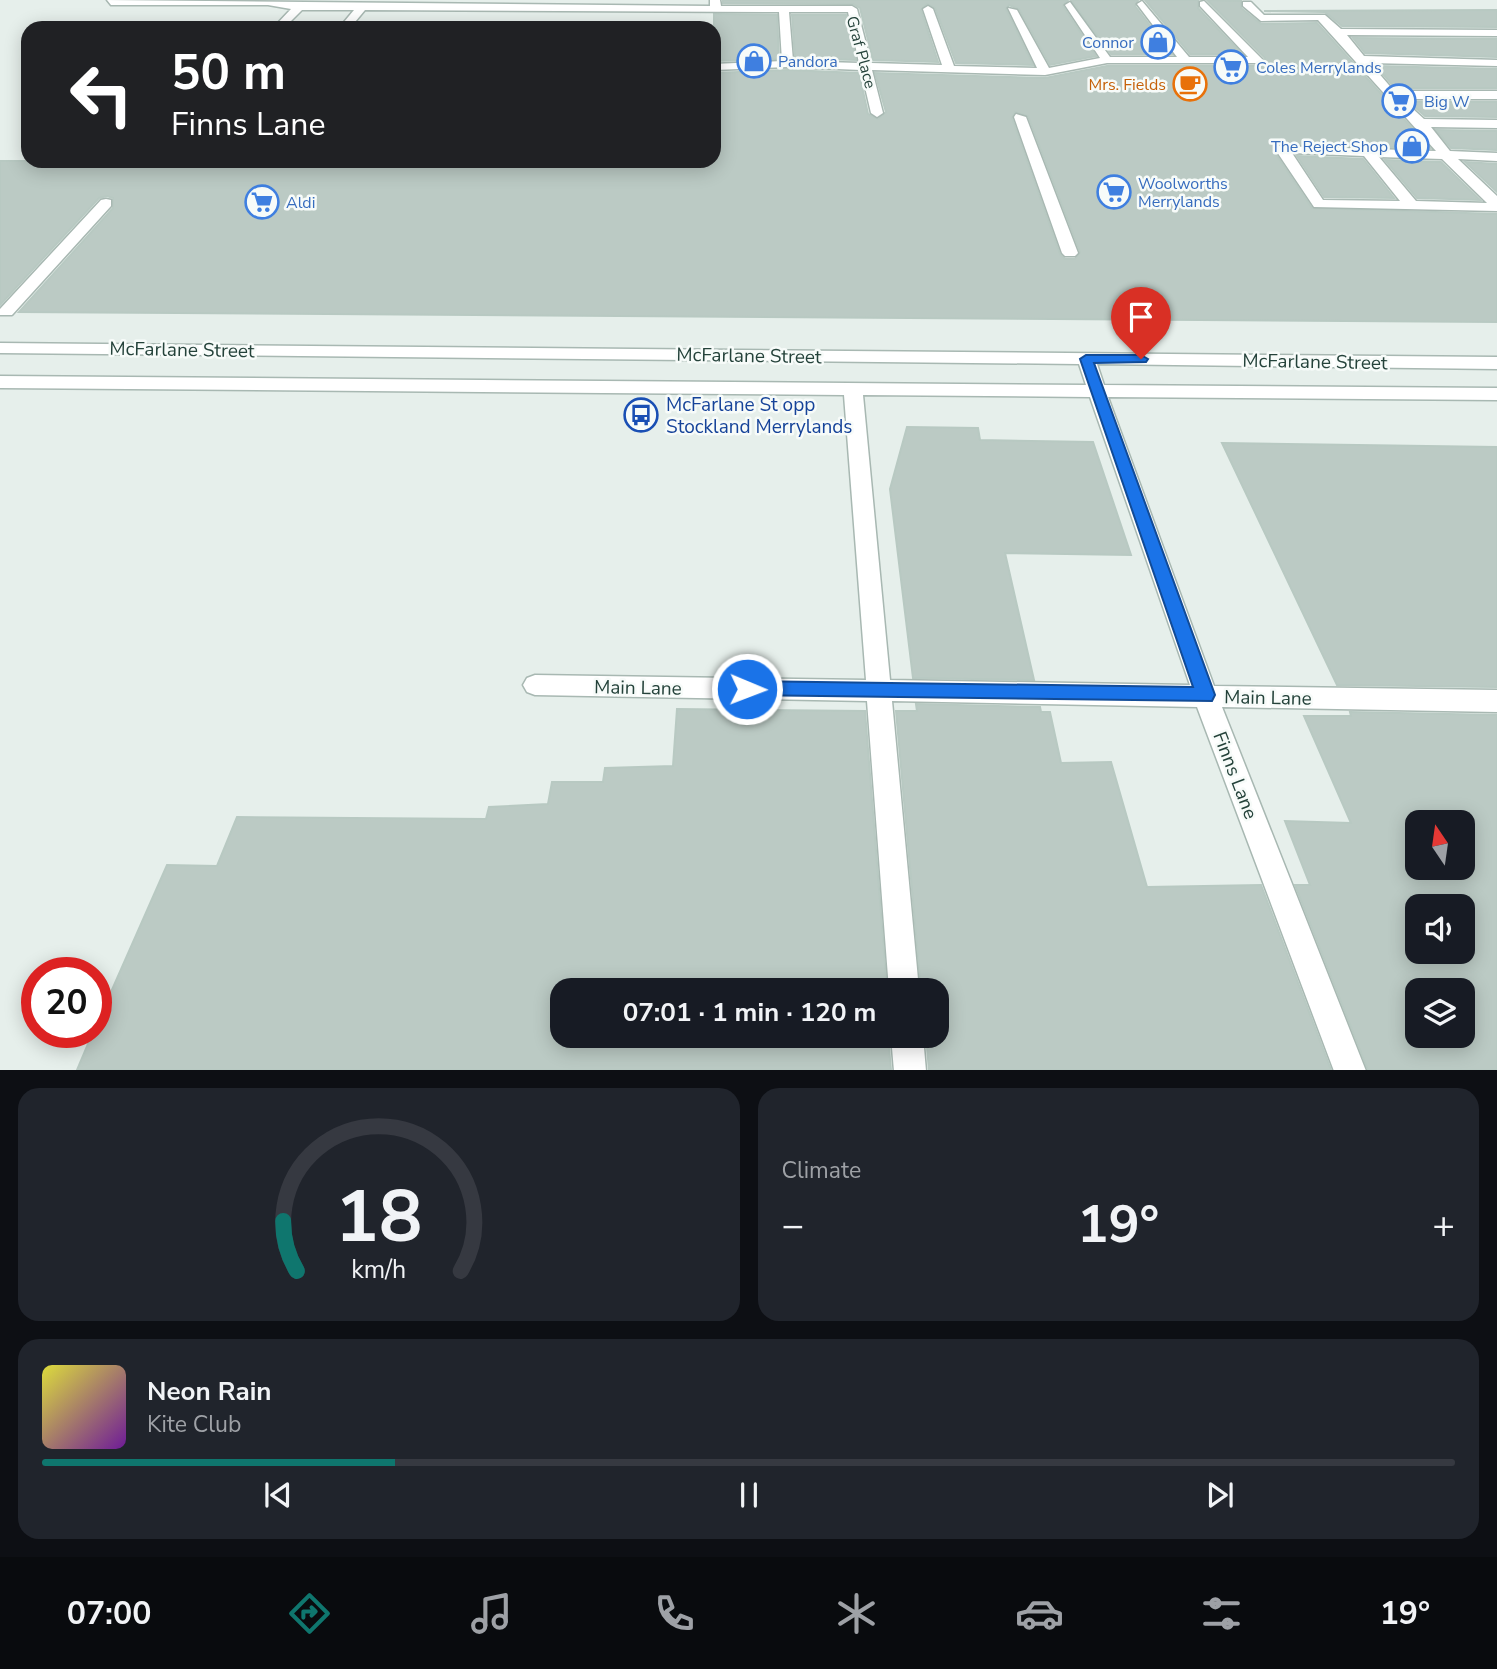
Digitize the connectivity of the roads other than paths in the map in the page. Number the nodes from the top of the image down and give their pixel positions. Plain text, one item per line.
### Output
1 (111, 2) dead end
2 (1142, 4) dead end
3 (1204, 4) dead end
4 (1247, 4) dead end
5 (687, 5) edge
6 (715, 5) edge
7 (1070, 5) dead end
8 (299, 6) junction
9 (362, 8) junction
10 (784, 9) junction
11 (928, 9) dead end
12 (1012, 10) dead end
13 (285, 21) edge
14 (350, 21) edge
15 (1338, 32) junction
16 (1497, 33) edge
17 (1360, 59) junction
18 (1186, 60) junction
19 (1107, 61) junction
20 (1497, 63) edge
21 (788, 64) junction
22 (721, 66) edge
23 (867, 69) junction
24 (950, 71) junction
25 (1045, 72) junction
26 (1497, 94) edge
27 (1391, 95) junction
28 (877, 113) dead end
29 (1020, 117) dead end
30 (1421, 123) junction
31 (1497, 124) edge
32 (1367, 151) junction
33 (1446, 155) junction
34 (1497, 158) edge
35 (106, 202) dead end
36 (1497, 205) edge
37 (1412, 206) junction
38 (1070, 253) dead end
39 (6, 312) dead end
40 (0, 348) edge
41 (1086, 359) junction
42 (1497, 363) edge
43 (0, 382) edge
44 (853, 388) junction
45 (1097, 391) junction
46 (1497, 394) edge
47 (535, 685) dead end
48 (879, 691) junction
49 (1205, 695) junction
50 (1497, 701) edge
51 (903, 978) edge
52 (909, 1048) edge
53 (910, 1070) edge
54 (1350, 1070) edge

1 - 8 street, Graf Place
2 - 18 street
3 - 18 street
4 - 15 street
5 - 6 street, Graf Place
5 - 9 street, Graf Place
6 - 10 street, Graf Place
7 - 19 street
8 - 9 street, Graf Place
8 - 13 street
9 - 14 street
10 - 21 street
10 - 23 street, Graf Place
11 - 24 street
12 - 25 street
15 - 16 street
15 - 17 street
17 - 20 street
17 - 27 street
18 - 19 street
19 - 25 street
21 - 22 street
21 - 23 street
23 - 24 street
23 - 28 street, Graf Place
24 - 25 street
26 - 27 street
27 - 30 street
29 - 38 street
30 - 31 street
30 - 33 street
32 - 33 street
32 - 37 street
32 - 37 street
33 - 34 street
33 - 36 street
35 - 39 street
36 - 37 street
40 - 41 street, McFarlane Street
41 - 42 street, McFarlane Street
41 - 45 street, Finns Lane
43 - 44 street, McFarlane Street
44 - 45 street, McFarlane Street
44 - 48 street
45 - 46 street, McFarlane Street
45 - 49 street, Finns Lane
47 - 48 street, Main Lane
48 - 49 street, Main Lane
48 - 51 street
49 - 50 street, Main Lane
49 - 54 street, Finns Lane
52 - 53 street

